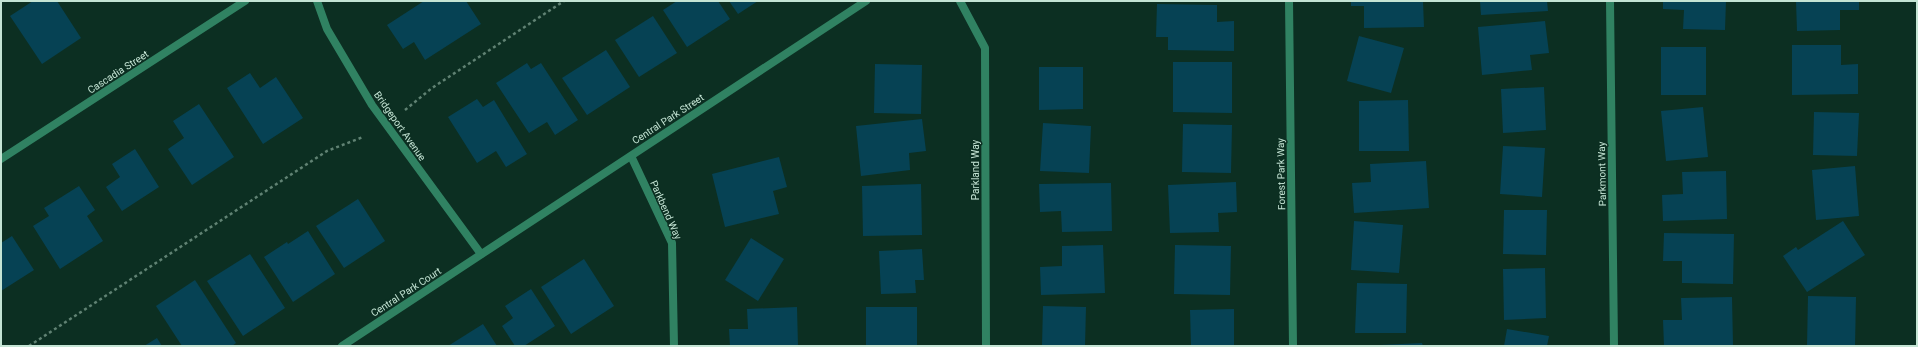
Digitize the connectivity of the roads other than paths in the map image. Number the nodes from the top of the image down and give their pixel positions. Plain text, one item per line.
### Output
1 (245, 1) edge
2 (317, 1) edge
3 (866, 1) edge
4 (960, 1) edge
5 (1289, 1) edge
6 (1610, 1) edge
7 (631, 156) junction
8 (1, 159) edge
9 (481, 254) junction
10 (342, 346) edge
11 (674, 346) edge
12 (986, 346) edge
13 (1293, 346) edge
14 (1614, 346) edge

1 - 8 street, Cascadia Street
2 - 9 street, Bridgeport Avenue
3 - 7 street, Central Park Street
4 - 12 street, Parkland Way
5 - 13 street, Forest Park Way
6 - 14 street, Parkmont Way
7 - 9 street, Central Park Street
7 - 11 street, Parkbend Way
9 - 10 street, Central Park Court

